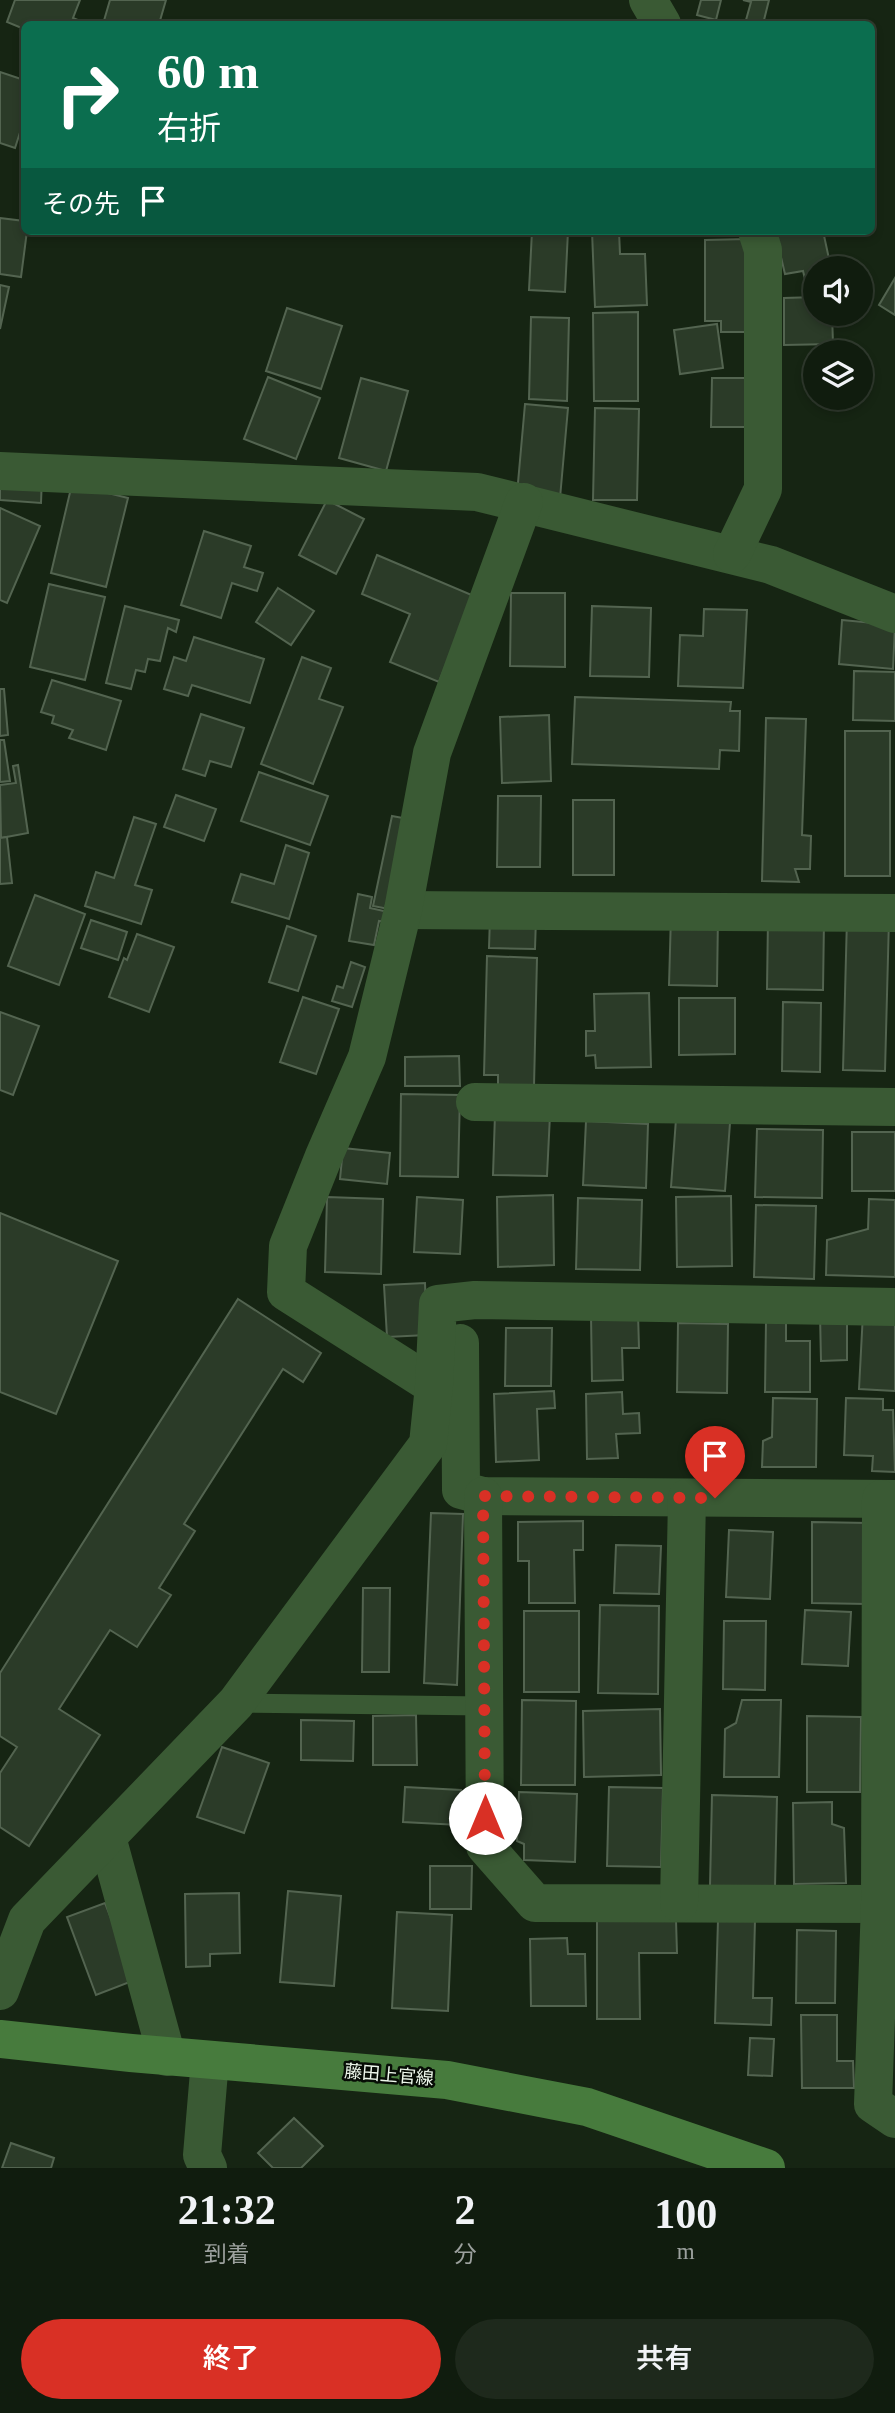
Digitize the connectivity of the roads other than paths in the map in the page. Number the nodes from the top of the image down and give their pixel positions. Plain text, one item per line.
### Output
1 (648, 0) edge
2 (660, 21) edge
3 (758, 235) edge
4 (0, 471) edge
5 (524, 502) junction
6 (732, 554) junction
7 (895, 614) edge
8 (402, 910) junction
9 (895, 913) edge
10 (475, 1102) dead end
11 (895, 1107) edge
12 (475, 1300) junction
13 (895, 1307) edge
14 (434, 1386) junction
15 (483, 1496) junction
16 (687, 1498) junction
17 (888, 1499) edge
18 (236, 1703) junction
19 (485, 1706) junction
20 (107, 1838) junction
21 (679, 1903) junction
22 (888, 1903) edge
23 (0, 1991) edge
24 (0, 2039) edge
25 (167, 2057) junction
26 (210, 2060) junction
27 (895, 2119) edge
28 (208, 2168) edge
29 (766, 2168) edge

1 - 2 street
3 - 6 street
4 - 5 street
5 - 6 street
5 - 8 street
6 - 7 street
8 - 9 street
8 - 14 street
10 - 11 street
12 - 13 street
12 - 14 street
12 - 15 street
14 - 18 street
15 - 16 street
15 - 19 street
16 - 17 street
16 - 21 street
17 - 22 street
18 - 19 lane
18 - 20 street
19 - 21 street
20 - 23 street
20 - 25 street
21 - 22 street
22 - 27 street
24 - 25 main road, 藤田上官線
25 - 26 main road, 藤田上官線
26 - 28 street
26 - 29 main road, 藤田上官線

